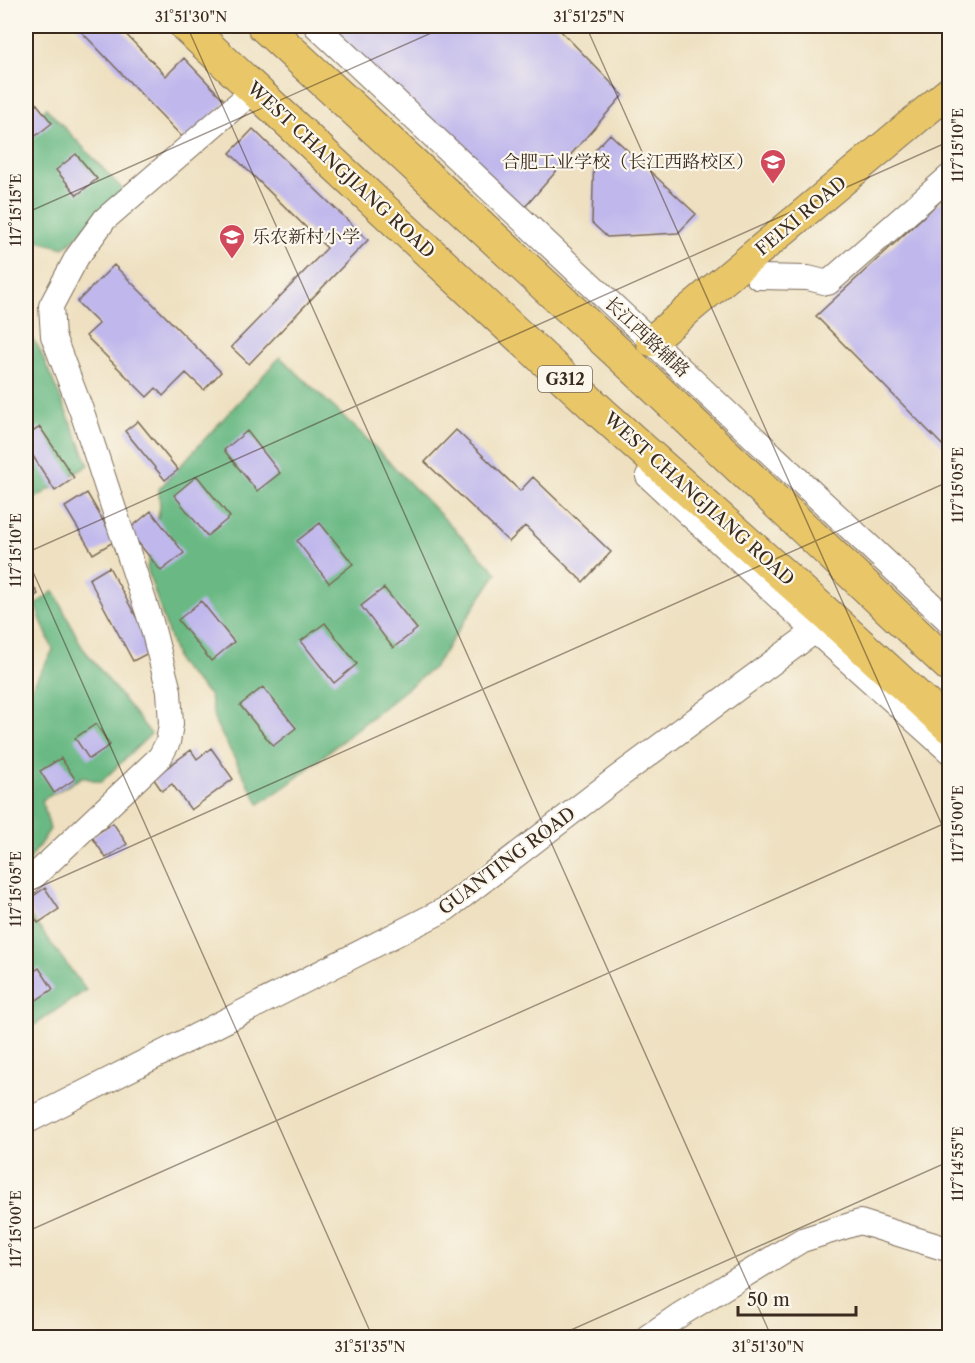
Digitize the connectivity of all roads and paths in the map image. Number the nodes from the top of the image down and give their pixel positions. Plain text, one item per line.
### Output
1 (167, 26) edge
2 (186, 26) edge
3 (264, 26) edge
4 (316, 26) edge
5 (950, 91) edge
6 (245, 98) junction
7 (950, 115) edge
8 (950, 176) edge
9 (758, 278) junction
10 (659, 348) junction
11 (946, 612) edge
12 (822, 624) junction
13 (950, 666) edge
14 (950, 727) edge
15 (950, 752) edge
16 (26, 884) edge
17 (26, 1122) edge
18 (950, 1250) edge
19 (645, 1338) edge

1 - 6 street
2 - 12 highway, WEST CHANGJIANG ROAD / G312
3 - 13 highway, G312
4 - 10 street, 长江西路辅路
5 - 10 main road, FEIXI ROAD
6 - 12 street
6 - 16 street
7 - 9 main road, FEIXI ROAD
8 - 9 street
9 - 10 main road, FEIXI ROAD
10 - 11 street, 长江西路辅路
12 - 14 highway, WEST CHANGJIANG ROAD / G312
12 - 15 street
12 - 17 street, GUANTING ROAD
18 - 19 street

